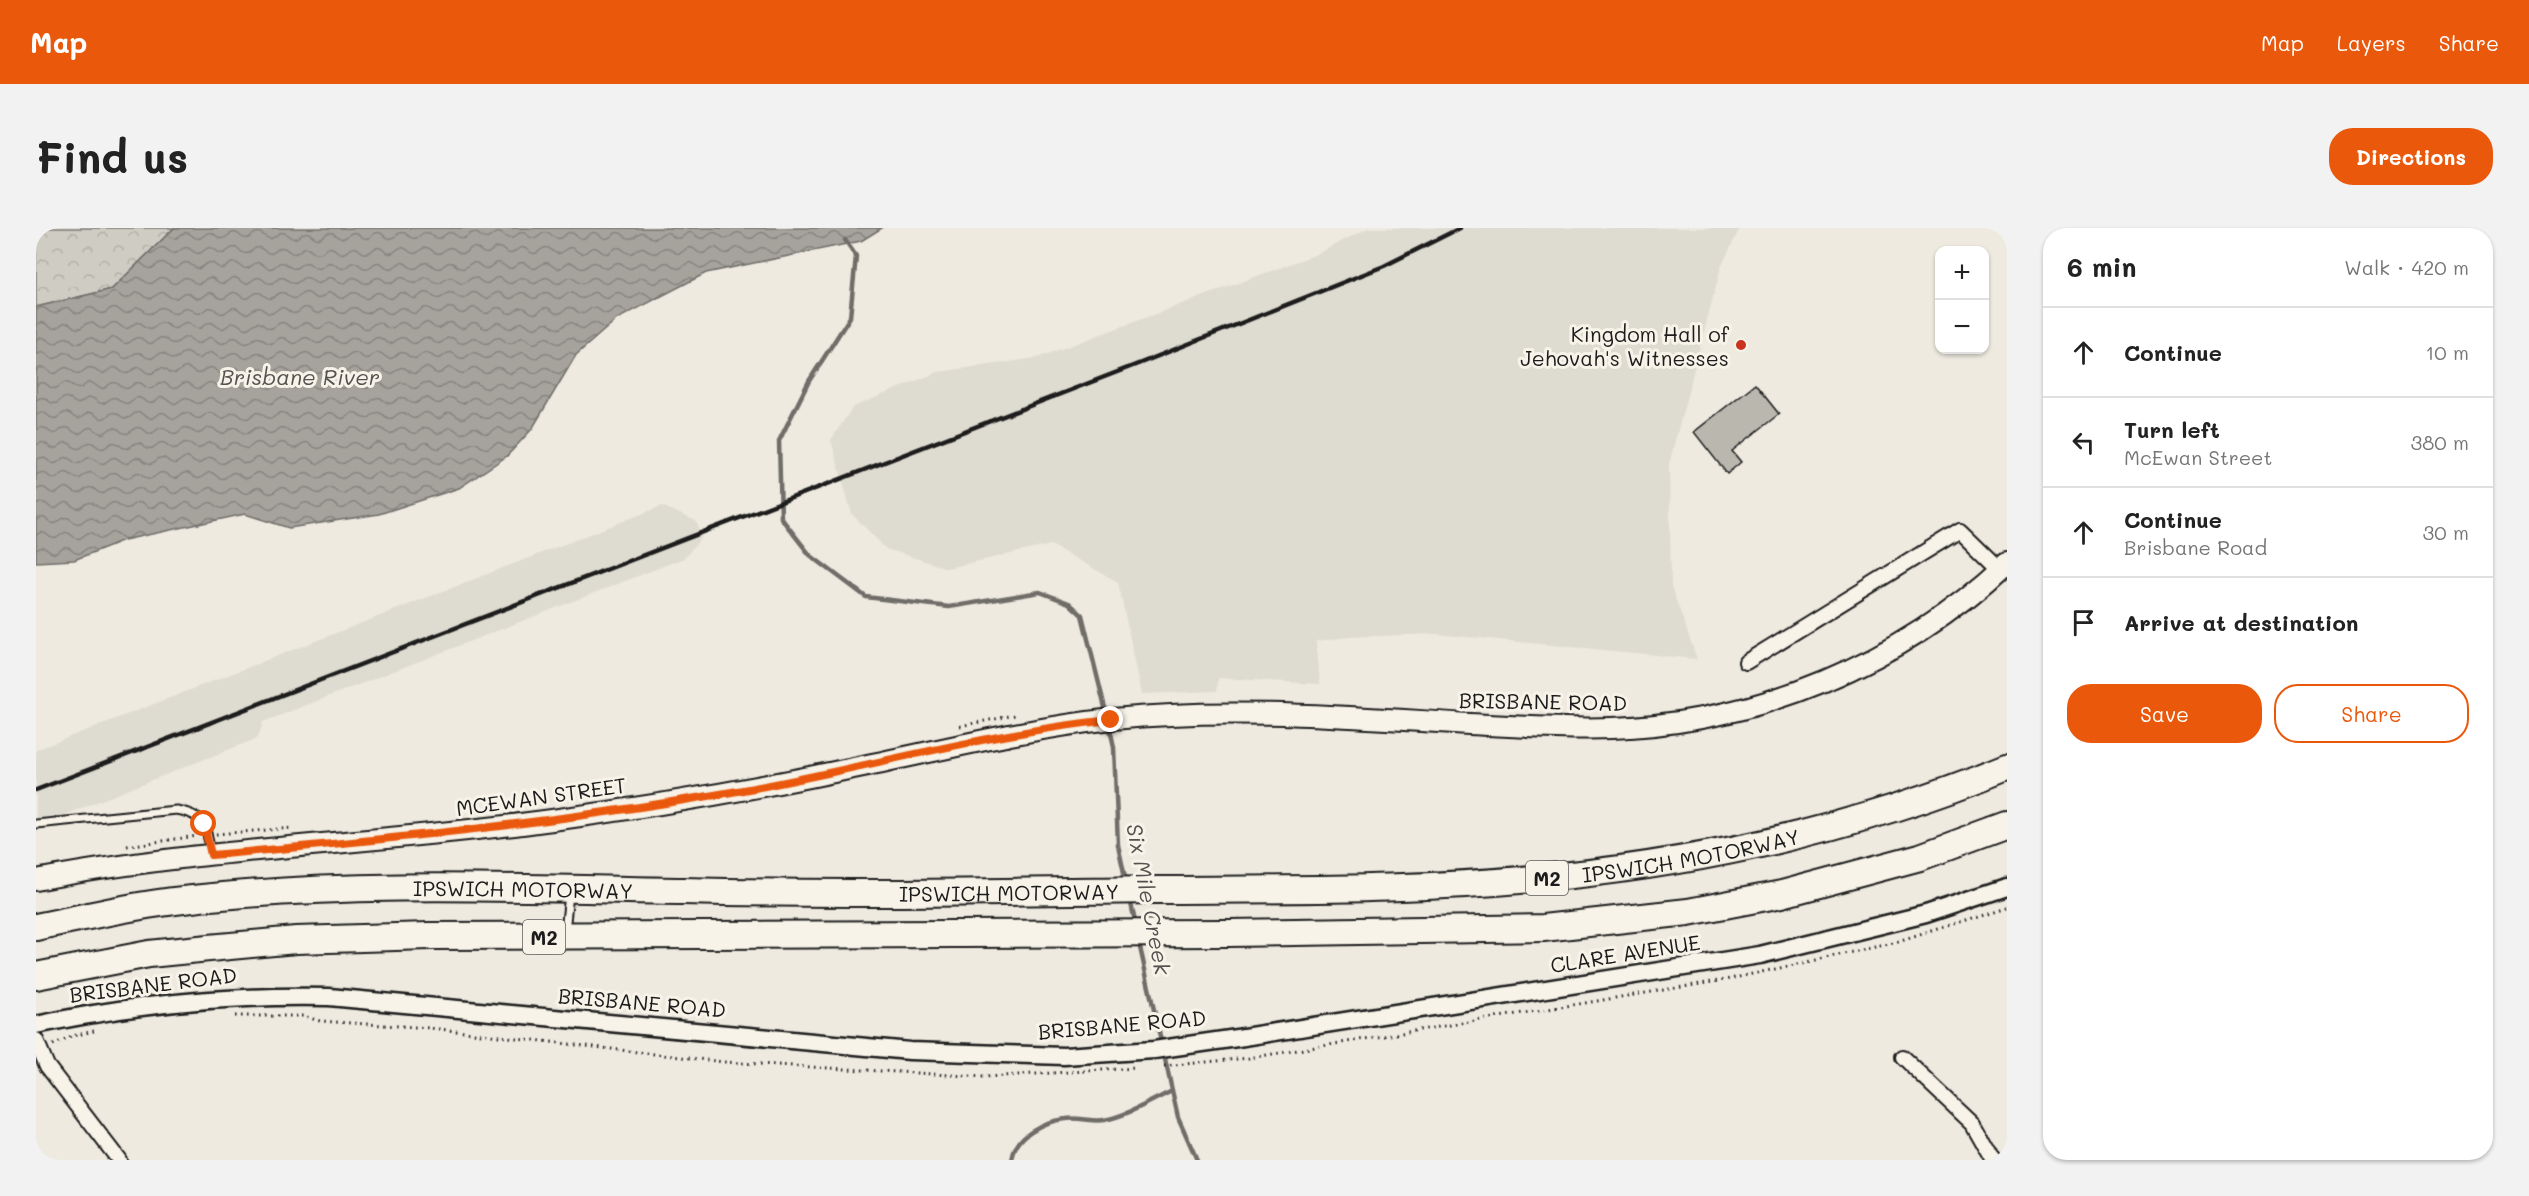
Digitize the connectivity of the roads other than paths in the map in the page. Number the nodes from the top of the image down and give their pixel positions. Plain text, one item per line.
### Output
1 (2003, 566) edge
2 (1746, 662) dead end
3 (1047, 728) joint
4 (2007, 766) edge
5 (36, 824) edge
6 (2007, 825) edge
7 (211, 855) junction
8 (36, 880) edge
9 (2007, 887) edge
10 (569, 889) junction
11 (36, 927) edge
12 (564, 937) junction
13 (36, 976) edge
14 (36, 1024) edge
15 (1244, 1037) joint
16 (37, 1045) edge
17 (1902, 1057) dead end
18 (120, 1160) edge
19 (1993, 1160) edge

1 - 2 street, BRISBANE ROAD
1 - 3 main road, BRISBANE ROAD
3 - 7 main road, MCEWAN STREET
4 - 10 highway, IPSWICH MOTORWAY / M2
5 - 7 lane
6 - 12 highway, IPSWICH MOTORWAY / M2
7 - 8 main road, MCEWAN STREET
9 - 15 street, CLARE AVENUE
10 - 11 highway, IPSWICH MOTORWAY / M2
10 - 12 lane
12 - 13 highway, IPSWICH MOTORWAY / M2
14 - 15 street, BRISBANE ROAD
16 - 18 street
17 - 19 street

